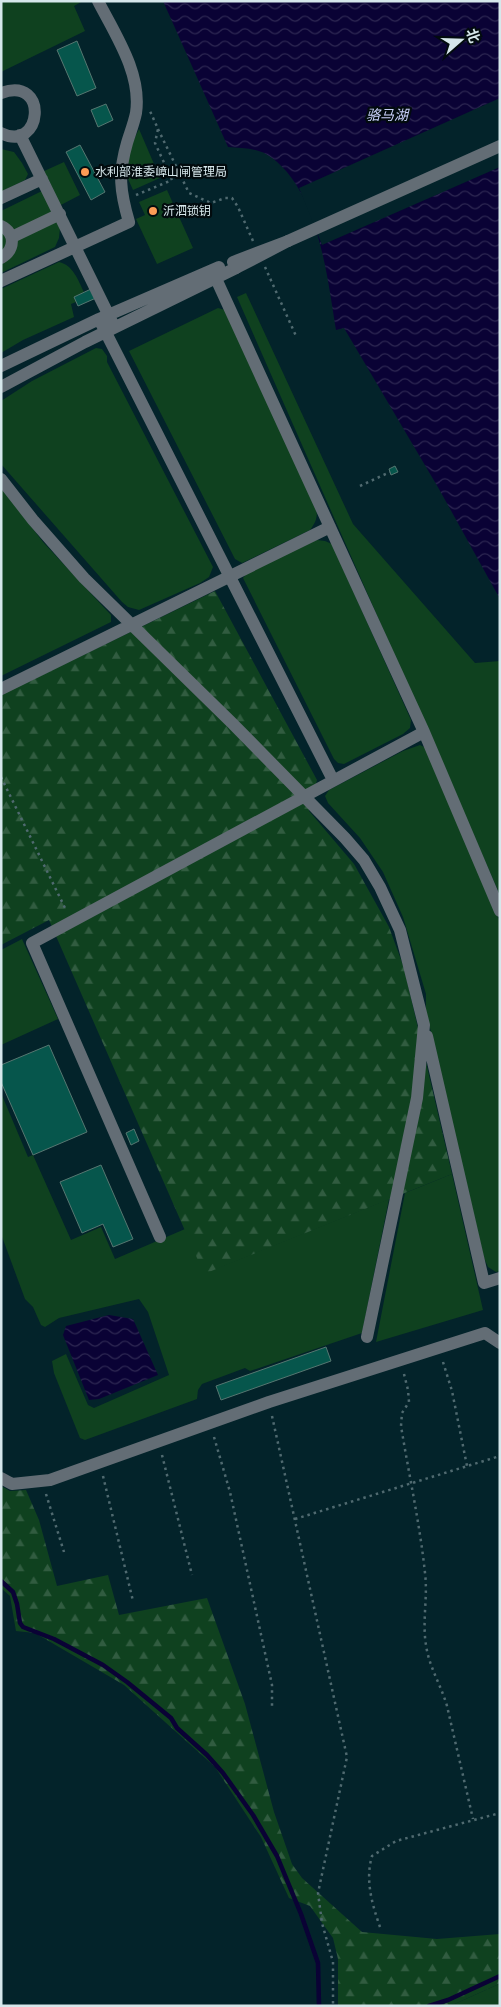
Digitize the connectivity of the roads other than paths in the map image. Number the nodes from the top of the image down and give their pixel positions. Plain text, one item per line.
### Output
1 (98, 1) edge
2 (1, 93) edge
3 (1, 133) edge
4 (20, 136) junction
5 (500, 146) edge
6 (42, 179) junction
7 (1, 198) edge
8 (60, 214) junction
9 (1, 226) edge
10 (12, 237) junction
11 (76, 246) junction
12 (2, 258) edge
13 (214, 274) junction
14 (7, 279) edge
15 (104, 317) junction
16 (110, 330) junction
17 (1, 366) edge
18 (1, 387) edge
19 (1, 479) edge
20 (330, 527) junction
21 (229, 577) junction
22 (131, 624) junction
23 (1, 689) edge
24 (424, 732) junction
25 (332, 780) junction
26 (303, 796) junction
27 (500, 911) edge
28 (424, 1025) junction
29 (160, 1237) dead end
30 (500, 1278) edge
31 (367, 1337) dead end
32 (500, 1343) edge
33 (1, 1478) edge

1 - 11 street
2 - 4 street
3 - 4 street
4 - 6 street
5 - 13 street, bridge
6 - 7 street
6 - 8 street
8 - 10 street
8 - 11 street
9 - 10 street
10 - 12 street
11 - 14 street
11 - 15 street
12 - 14 street
13 - 15 street
13 - 16 street
13 - 20 street
15 - 16 street
15 - 17 street
16 - 18 street
16 - 21 street
19 - 22 street
20 - 21 street
20 - 24 street
21 - 22 street
21 - 25 street
22 - 23 street
22 - 26 street
24 - 25 street
24 - 27 street
25 - 26 street
26 - 28 street
26 - 29 street
28 - 30 street
28 - 31 street
32 - 33 street

